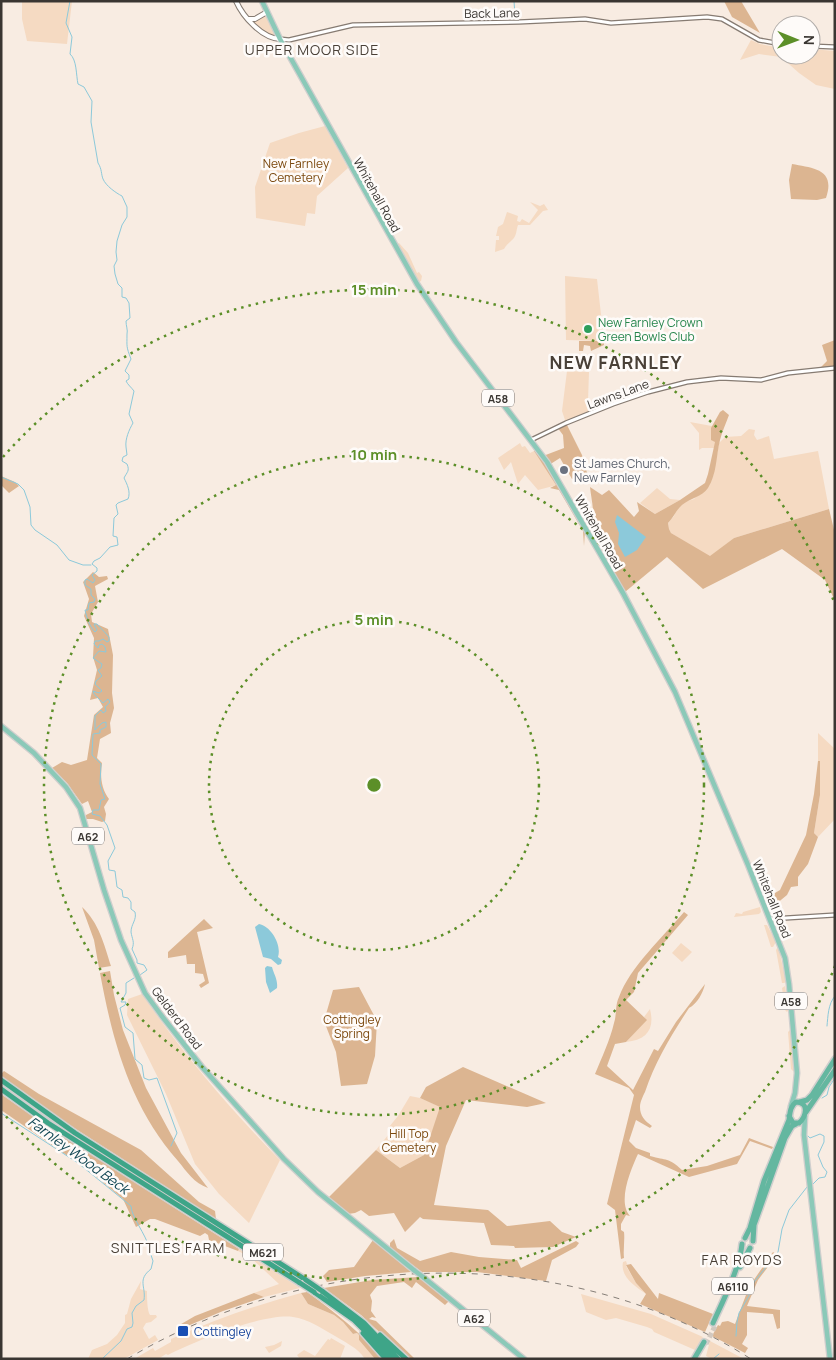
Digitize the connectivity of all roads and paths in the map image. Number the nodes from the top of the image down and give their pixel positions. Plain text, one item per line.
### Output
1 (236, 1) edge
2 (262, 1) edge
3 (267, 12) junction
4 (260, 16) junction
5 (248, 19) junction
6 (257, 27) junction
7 (280, 40) junction
8 (289, 40) junction
9 (771, 42) edge
10 (821, 46) edge
11 (835, 47) edge
12 (285, 50) junction
13 (835, 368) edge
14 (531, 440) junction
15 (1, 726) edge
16 (835, 915) edge
17 (769, 919) junction
18 (835, 1059) edge
19 (835, 1063) edge
20 (835, 1070) edge
21 (826, 1073) junction
22 (1, 1080) edge
23 (1, 1089) edge
24 (795, 1093) junction
25 (800, 1102) junction
26 (790, 1113) junction
27 (805, 1114) junction
28 (797, 1124) junction
29 (804, 1135) junction
30 (211, 1223) junction
31 (217, 1227) junction
32 (745, 1238) junction
33 (753, 1242) junction
34 (742, 1244) junction
35 (750, 1248) junction
36 (325, 1300) junction
37 (364, 1323) junction
38 (386, 1359) edge
39 (393, 1359) edge
40 (398, 1359) edge
41 (406, 1359) edge
42 (524, 1359) edge
43 (694, 1359) edge
44 (698, 1359) edge
45 (830, 1359) edge

1 - 5 main road
2 - 3 main road, Whitehall Road / A58
3 - 4 main road
3 - 7 main road, Whitehall Road / A58
4 - 5 main road
4 - 6 main road
5 - 6 main road
6 - 7 main road
7 - 8 street, Back Lane
7 - 12 main road, Whitehall Road / A58
8 - 9 street, Back Lane
8 - 12 street
10 - 11 street
12 - 14 main road, Whitehall Road / A58
13 - 14 street, Lawns Lane
14 - 17 main road, Whitehall Road / A58
15 - 42 main road, Gelderd Road / A62, bridge
16 - 17 street
17 - 24 main road, Whitehall Road / A58
18 - 21 highway
19 - 21 highway
20 - 27 highway, A6110
21 - 25 highway
22 - 30 highway, M621
23 - 30 highway, M621
24 - 25 main road
24 - 26 main road, Whitehall Road / A58
25 - 26 highway
25 - 27 highway
26 - 28 highway
26 - 32 highway, A6110
27 - 28 highway, A6110
27 - 29 main road
28 - 29 main road
28 - 33 highway, A6110
29 - 45 main road
30 - 31 highway, M621
31 - 36 highway, M621, bridge
31 - 37 highway, M621, bridge
32 - 33 highway
32 - 34 highway, A6110
33 - 35 highway, A6110
34 - 35 highway
34 - 35 highway, A6110
36 - 38 highway
36 - 39 highway, M621
37 - 40 highway, M621
37 - 41 highway
43 - 44 highway

